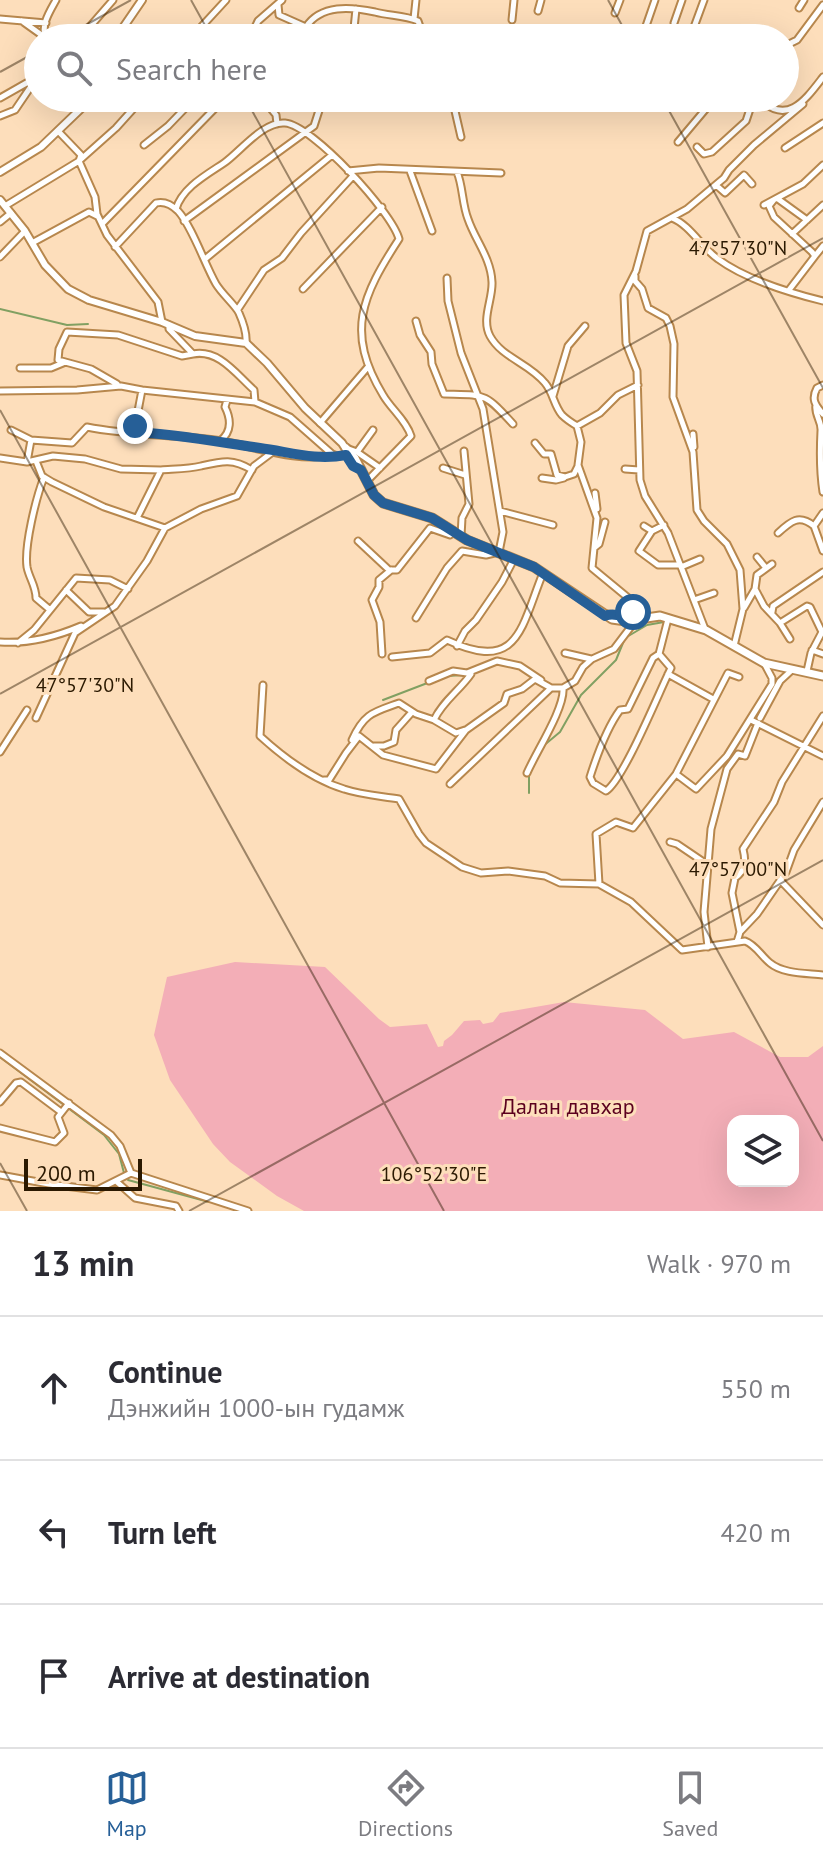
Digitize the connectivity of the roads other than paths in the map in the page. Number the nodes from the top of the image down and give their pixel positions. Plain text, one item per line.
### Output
1 (56, 0) edge
2 (113, 0) edge
3 (142, 0) edge
4 (226, 0) edge
5 (416, 0) edge
6 (514, 0) edge
7 (541, 0) edge
8 (620, 0) edge
9 (655, 0) edge
10 (682, 0) edge
11 (704, 0) edge
12 (804, 0) edge
13 (280, 3) edge
14 (823, 5) edge
15 (799, 8) dead end
16 (356, 9) junction
17 (538, 11) dead end
18 (615, 13) dead end
19 (0, 17) edge
20 (414, 19) junction
21 (21, 20) junction
22 (512, 20) dead end
23 (46, 23) joint
24 (674, 23) dead end
25 (27, 24) edge
26 (92, 24) edge
27 (126, 24) edge
28 (204, 24) edge
29 (257, 24) edge
30 (298, 24) edge
31 (309, 24) edge
32 (354, 24) edge
33 (419, 24) edge
34 (647, 24) edge
35 (695, 24) edge
36 (799, 37) edge
37 (823, 77) edge
38 (24, 84) edge
39 (24, 97) edge
40 (0, 98) edge
41 (803, 104) junction
42 (799, 106) edge
43 (799, 107) edge
44 (78, 112) edge
45 (130, 112) edge
46 (182, 112) edge
47 (211, 112) edge
48 (273, 112) edge
49 (318, 112) edge
50 (455, 112) edge
51 (703, 112) edge
52 (749, 112) edge
53 (793, 112) edge
54 (0, 116) edge
55 (823, 123) edge
56 (277, 124) junction
57 (58, 131) junction
58 (305, 132) junction
59 (461, 137) dead end
60 (678, 142) dead end
61 (144, 145) dead end
62 (697, 147) dead end
63 (785, 148) dead end
64 (332, 155) junction
65 (79, 161) junction
66 (823, 165) edge
67 (410, 171) junction
68 (0, 172) edge
69 (457, 172) junction
70 (501, 173) dead end
71 (350, 174) junction
72 (752, 184) dead end
73 (716, 185) junction
74 (776, 200) junction
75 (764, 205) dead end
76 (823, 205) edge
77 (5, 206) edge
78 (382, 207) junction
79 (176, 209) junction
80 (672, 218) junction
81 (807, 220) junction
82 (184, 221) junction
83 (0, 222) edge
84 (101, 222) junction
85 (25, 231) junction
86 (432, 231) dead end
87 (792, 234) junction
88 (32, 243) junction
89 (823, 246) edge
90 (115, 247) junction
91 (815, 256) junction
92 (0, 257) edge
93 (205, 259) junction
94 (636, 271) junction
95 (447, 278) dead end
96 (303, 289) dead end
97 (789, 290) junction
98 (823, 301) edge
99 (238, 309) junction
100 (416, 321) dead end
101 (162, 322) junction
102 (169, 325) junction
103 (585, 326) dead end
104 (246, 343) junction
105 (193, 354) junction
106 (64, 363) junction
107 (20, 368) dead end
108 (367, 368) junction
109 (638, 385) junction
110 (823, 385) edge
111 (121, 386) junction
112 (142, 390) junction
113 (0, 391) edge
114 (477, 394) junction
115 (553, 398) junction
116 (227, 400) junction
117 (255, 402) junction
118 (816, 405) junction
119 (823, 414) edge
120 (320, 423) junction
121 (513, 424) dead end
122 (577, 426) junction
123 (11, 430) dead end
124 (373, 430) dead end
125 (134, 432) junction
126 (693, 434) dead end
127 (31, 440) junction
128 (220, 441) junction
129 (535, 443) dead end
130 (274, 451) junction
131 (464, 451) dead end
132 (346, 452) junction
133 (357, 452) junction
134 (693, 452) junction
135 (332, 454) junction
136 (0, 458) edge
137 (36, 461) junction
138 (27, 462) junction
139 (578, 465) junction
140 (380, 468) junction
141 (443, 468) dead end
142 (625, 469) dead end
143 (161, 470) junction
144 (252, 470) junction
145 (639, 470) junction
146 (465, 475) junction
147 (44, 477) junction
148 (565, 477) junction
149 (542, 478) dead end
150 (367, 481) junction
151 (700, 485) dead end
152 (823, 492) edge
153 (595, 493) dead end
154 (695, 497) junction
155 (457, 510) dead end
156 (500, 511) junction
157 (823, 513) edge
158 (137, 518) junction
159 (462, 518) junction
160 (597, 518) junction
161 (605, 522) dead end
162 (553, 525) dead end
163 (664, 525) junction
164 (714, 525) dead end
165 (644, 526) dead end
166 (814, 526) junction
167 (165, 528) junction
168 (652, 531) junction
169 (778, 533) dead end
170 (458, 534) junction
171 (717, 535) junction
172 (358, 541) dead end
173 (733, 545) dead end
174 (593, 549) junction
175 (823, 551) edge
176 (499, 552) junction
177 (757, 557) dead end
178 (514, 558) junction
179 (700, 559) dead end
180 (736, 563) junction
181 (680, 567) junction
182 (391, 570) junction
183 (544, 572) junction
184 (823, 572) edge
185 (128, 589) junction
186 (755, 589) junction
187 (65, 590) junction
188 (714, 593) dead end
189 (693, 601) junction
190 (49, 609) junction
191 (743, 609) junction
192 (105, 612) junction
193 (772, 613) junction
194 (605, 616) junction
195 (416, 618) dead end
196 (668, 619) junction
197 (636, 620) junction
198 (780, 623) junction
199 (85, 624) junction
200 (706, 630) junction
201 (790, 639) dead end
202 (0, 642) edge
203 (18, 643) junction
204 (457, 646) junction
205 (734, 647) junction
206 (812, 650) junction
207 (565, 653) dead end
208 (382, 654) dead end
209 (659, 654) junction
210 (823, 654) edge
211 (392, 657) dead end
212 (592, 659) junction
213 (764, 663) junction
214 (794, 668) junction
215 (473, 670) junction
216 (807, 671) junction
217 (668, 674) junction
218 (823, 676) edge
219 (739, 677) dead end
220 (429, 681) dead end
221 (541, 681) junction
222 (263, 685) dead end
223 (551, 688) junction
224 (563, 688) junction
225 (713, 699) junction
226 (27, 710) dead end
227 (412, 712) junction
228 (823, 716) edge
229 (36, 718) dead end
230 (434, 720) junction
231 (751, 720) junction
232 (759, 721) junction
233 (466, 730) junction
234 (804, 745) junction
235 (374, 746) junction
236 (0, 752) edge
237 (346, 753) junction
238 (823, 756) edge
239 (527, 773) dead end
240 (676, 774) junction
241 (319, 779) junction
242 (450, 784) dead end
243 (823, 802) edge
244 (670, 842) dead end
245 (709, 865) junction
246 (780, 880) junction
247 (599, 884) junction
248 (823, 925) edge
249 (740, 932) junction
250 (737, 942) junction
251 (708, 947) junction
252 (823, 975) edge
253 (0, 1053) edge
254 (0, 1102) edge
255 (66, 1106) junction
256 (0, 1128) edge
257 (131, 1173) junction
258 (0, 1175) edge
259 (117, 1182) junction
260 (179, 1211) edge
261 (248, 1211) edge

1 - 23 street
2 - 26 street
3 - 27 street
4 - 28 street
5 - 20 street
6 - 22 street
7 - 17 street
8 - 18 street
9 - 34 street
10 - 24 street
11 - 35 street
12 - 15 street
13 - 29 street
13 - 30 street
14 - 36 street
16 - 20 street
16 - 31 street
16 - 32 street
19 - 21 street
20 - 33 street
21 - 23 street
21 - 25 street
37 - 41 street
38 - 40 street
39 - 54 street
41 - 42 street
41 - 43 street
44 - 57 street
45 - 65 street
46 - 61 street
47 - 84 street
48 - 56 street
49 - 58 street
50 - 59 street
51 - 60 street
52 - 62 street
53 - 73 street
55 - 63 street
56 - 58 street
56 - 79 street
57 - 65 street
57 - 68 street
58 - 64 street
58 - 82 street
64 - 71 street
64 - 93 street
65 - 77 street
65 - 84 street
66 - 74 street
67 - 69 street
67 - 71 street
67 - 86 street
69 - 70 street
69 - 115 street
71 - 78 street
71 - 99 street
72 - 73 street
73 - 80 street
74 - 75 street
74 - 81 street
74 - 87 street
76 - 81 street
77 - 83 street
77 - 85 street
78 - 96 street
78 - 108 street
79 - 82 street
79 - 90 street
80 - 94 street
80 - 97 street
81 - 87 street
82 - 93 street
84 - 88 street
84 - 90 street
85 - 88 street
85 - 92 street
87 - 91 street
88 - 101 street
89 - 91 street
90 - 101 street
91 - 97 street
93 - 99 street
94 - 109 street
94 - 134 street
95 - 114 street
97 - 98 street
99 - 104 street
100 - 114 street
101 - 102 street
102 - 104 street
102 - 105 street
103 - 115 street
104 - 120 street
105 - 106 street
105 - 117 street
106 - 107 street
106 - 111 street
108 - 120 street
108 - 140 street
109 - 122 street
109 - 145 street
110 - 118 street
111 - 112 street
111 - 113 street
112 - 116 street
112 - 125 street
114 - 121 street
114 - 156 street
115 - 122 street
116 - 117 street
116 - 128 street
117 - 135 street
118 - 119 street
118 - 152 street
120 - 132 street
122 - 139 street
123 - 127 street
124 - 133 street
125 - 127 street
125 - 128 street
126 - 134 street
127 - 138 street
128 - 130 street
129 - 148 street
130 - 135 street
130 - 144 street
131 - 146 street
132 - 133 street
132 - 135 street
132 - 150 main road
133 - 140 street
134 - 154 street
136 - 138 street
137 - 138 street
137 - 143 street
137 - 147 street
139 - 148 street
139 - 160 street
140 - 150 street
141 - 146 street
142 - 145 street
143 - 144 street
143 - 158 street
144 - 167 street
145 - 163 street
146 - 159 street
147 - 158 street
147 - 190 street
148 - 149 street
150 - 170 main road
151 - 154 street
153 - 160 street
154 - 171 street
155 - 159 street
156 - 162 street
156 - 176 street
157 - 166 street
158 - 167 street
159 - 170 street
160 - 174 street
161 - 174 street
163 - 168 street
163 - 181 street
164 - 171 street
165 - 168 street
166 - 169 street
166 - 175 street
167 - 185 street
168 - 181 street
170 - 176 main road
170 - 182 street
171 - 180 street
172 - 182 street
173 - 180 street
174 - 194 street
176 - 178 main road
176 - 195 street
177 - 186 street
178 - 183 main road
178 - 204 street
179 - 181 street
180 - 191 street
181 - 189 street
182 - 208 street
183 - 194 main road
183 - 204 street
184 - 193 street
185 - 187 street
185 - 192 street
186 - 191 street
186 - 193 street
187 - 190 street
187 - 192 street
188 - 189 street
189 - 200 street
190 - 203 street
191 - 205 street
192 - 199 street
193 - 198 street
194 - 197 main road
196 - 197 main road
196 - 200 main road
196 - 209 street
197 - 212 street
198 - 201 street
198 - 206 street
199 - 203 street
199 - 229 street
200 - 205 main road
202 - 203 street
204 - 211 street
205 - 213 main road
206 - 210 street
206 - 216 street
207 - 212 street
209 - 217 street
209 - 217 street
212 - 224 street
213 - 214 main road
213 - 231 street
214 - 216 main road
214 - 232 street
215 - 220 street
215 - 221 street
215 - 230 street
216 - 218 main road
217 - 225 street
219 - 225 street
221 - 223 street
221 - 233 street
222 - 241 street
223 - 224 street
223 - 242 street
224 - 239 street
225 - 240 street
226 - 236 street
227 - 230 street
227 - 235 street
227 - 237 street
228 - 234 street
230 - 233 street
231 - 232 street
231 - 240 street
232 - 234 street
232 - 245 street
233 - 235 street
234 - 238 street
234 - 249 street
235 - 237 street
237 - 241 street
240 - 247 street
241 - 247 street
243 - 246 street
244 - 245 street
245 - 251 street
246 - 248 street
246 - 249 street
247 - 251 street
249 - 250 street
250 - 251 street
250 - 252 street
253 - 255 street
254 - 255 street
255 - 256 street
255 - 257 street
257 - 259 street
257 - 261 street
258 - 259 street
259 - 260 street

